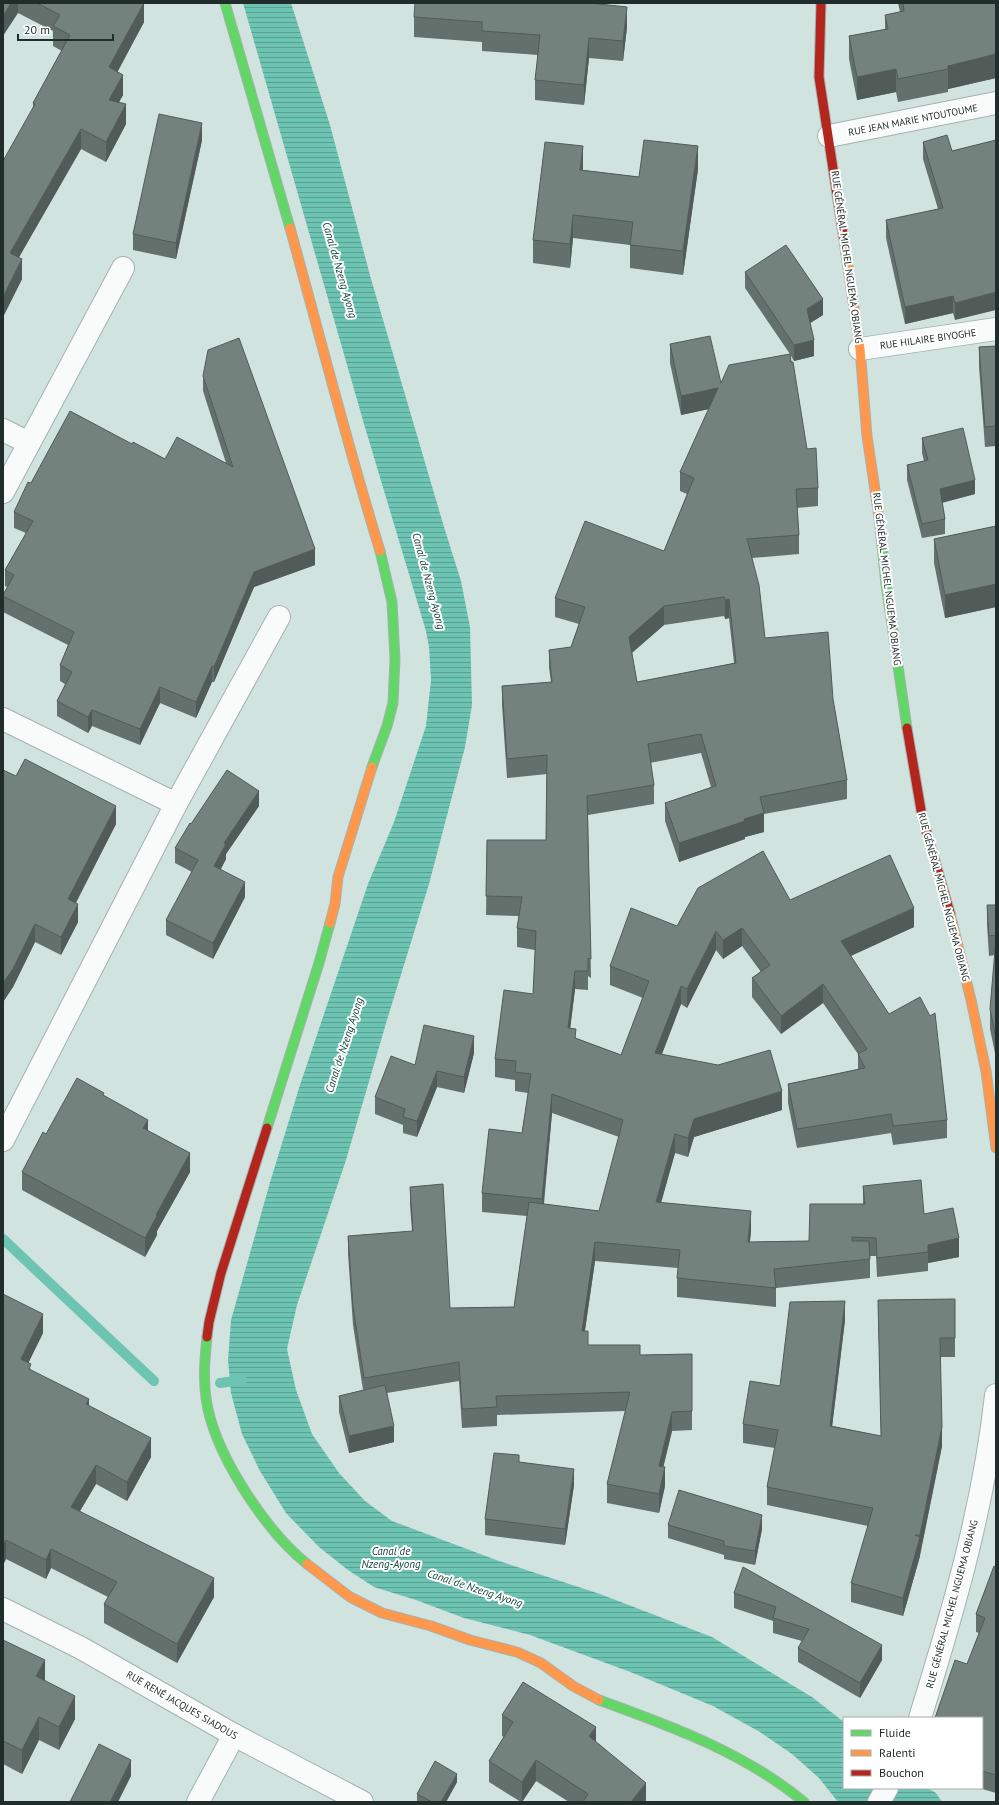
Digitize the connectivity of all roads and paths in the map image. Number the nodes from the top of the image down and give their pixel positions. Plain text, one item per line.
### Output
1 (225, 3) edge
2 (821, 3) edge
3 (996, 103) edge
4 (829, 136) junction
5 (123, 268) dead end
6 (996, 329) edge
7 (860, 349) junction
8 (3, 430) edge
9 (29, 443) junction
10 (3, 492) edge
11 (279, 617) dead end
12 (3, 719) edge
13 (176, 804) junction
14 (3, 1140) edge
15 (996, 1148) edge
16 (996, 1395) edge
17 (3, 1609) edge
18 (920, 1717) edge
19 (234, 1735) junction
20 (886, 1789) edge
21 (198, 1802) edge
22 (362, 1802) edge
23 (804, 1802) edge
24 (879, 1802) edge

1 - 23 street
2 - 4 street, RUE GÉNÉRAL MICHEL NGUEMA OBIANG
3 - 4 street, RUE JEAN MARIE NTOUTOUME
4 - 7 street, RUE GÉNÉRAL MICHEL NGUEMA OBIANG
5 - 9 street
6 - 7 street, RUE HILAIRE BIYOGHE
7 - 15 street, RUE GÉNÉRAL MICHEL NGUEMA OBIANG
8 - 9 street
9 - 10 street
11 - 13 street
12 - 13 street
13 - 14 street
16 - 18 street, RUE GÉNÉRAL MICHEL NGUEMA OBIANG
17 - 19 street, RUE RENÉ JACQUES SIADOUS
19 - 21 street
19 - 22 street, RUE RENÉ JACQUES SIADOUS
20 - 24 street

